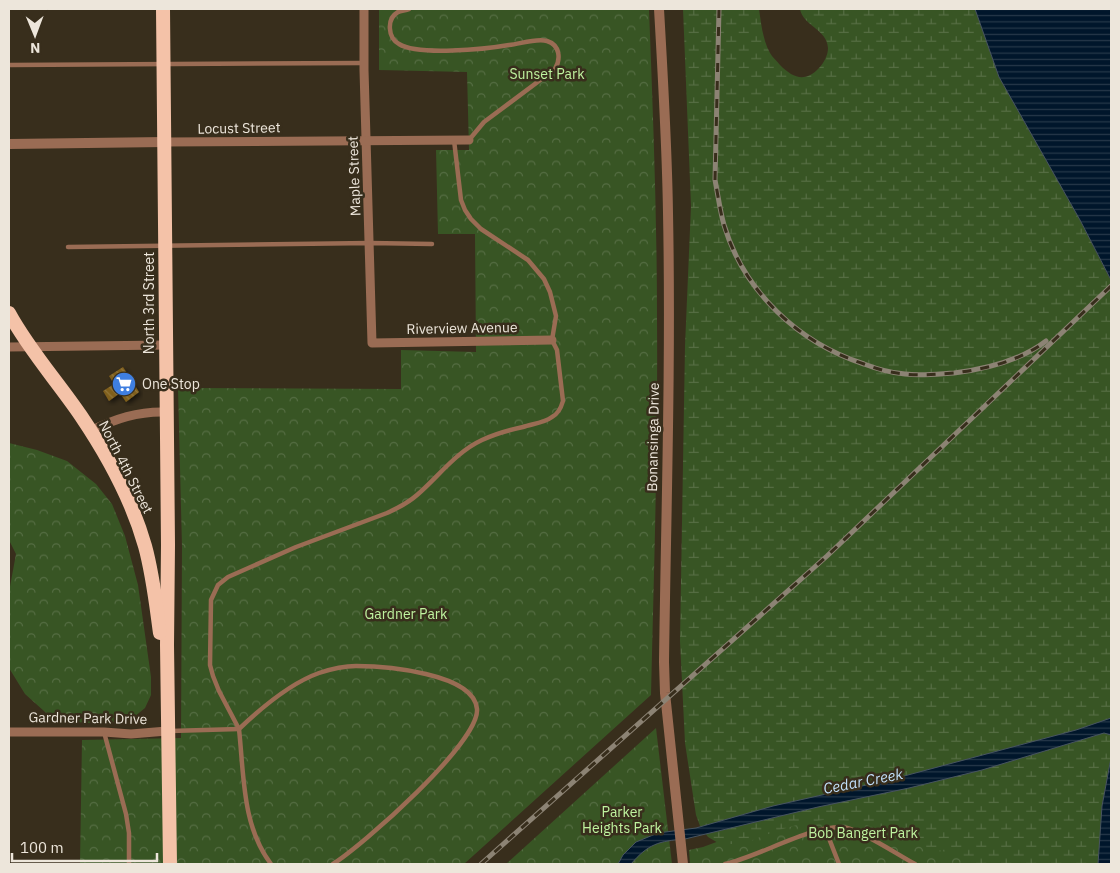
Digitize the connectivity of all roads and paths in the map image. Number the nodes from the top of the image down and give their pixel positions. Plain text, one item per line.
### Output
1 (163, 9) edge
2 (364, 9) edge
3 (409, 9) edge
4 (659, 9) edge
5 (364, 63) junction
6 (164, 64) junction
7 (9, 65) edge
8 (367, 140) junction
9 (454, 140) junction
10 (469, 140) joint
11 (165, 142) junction
12 (9, 144) edge
13 (370, 243) junction
14 (432, 244) dead end
15 (165, 245) junction
16 (68, 247) dead end
17 (9, 313) edge
18 (552, 340) junction
19 (372, 343) joint
20 (165, 346) junction
21 (30, 347) junction
22 (9, 348) edge
23 (166, 412) junction
24 (90, 431) junction
25 (167, 687) junction
26 (239, 729) junction
27 (167, 731) junction
28 (9, 732) edge
29 (104, 732) junction
30 (825, 828) junction
31 (129, 864) edge
32 (170, 864) edge
33 (271, 864) edge
34 (333, 864) edge
35 (683, 864) edge
36 (725, 864) edge
37 (839, 864) edge
38 (915, 864) edge

1 - 6 highway, North 3rd Street
2 - 5 street, Maple Street
3 - 10 lane
4 - 35 street, Bonansinga Drive
5 - 6 lane
5 - 8 street, Maple Street
6 - 7 lane
6 - 11 highway, North 3rd Street
8 - 9 street, Locust Street
8 - 11 street, Locust Street
8 - 13 street, Maple Street
9 - 10 street, Locust Street
9 - 18 lane
11 - 12 street, Locust Street
11 - 15 highway, North 3rd Street
13 - 14 lane
13 - 15 lane
13 - 19 street, Maple Street
15 - 16 lane
15 - 20 highway, North 3rd Street
17 - 21 highway, North 4th Street
18 - 19 street, Riverview Avenue
18 - 26 lane
20 - 21 street
20 - 23 highway, North 3rd Street
21 - 22 street
21 - 24 highway, North 4th Street
23 - 24 street
23 - 25 highway, North 3rd Street
24 - 25 highway, North 4th Street
25 - 27 highway
26 - 27 lane
26 - 33 lane
26 - 34 lane
27 - 29 street, Gardner Park Drive
27 - 32 highway
28 - 29 street, Gardner Park Drive
29 - 31 lane
30 - 36 lane
30 - 37 lane
30 - 38 lane

